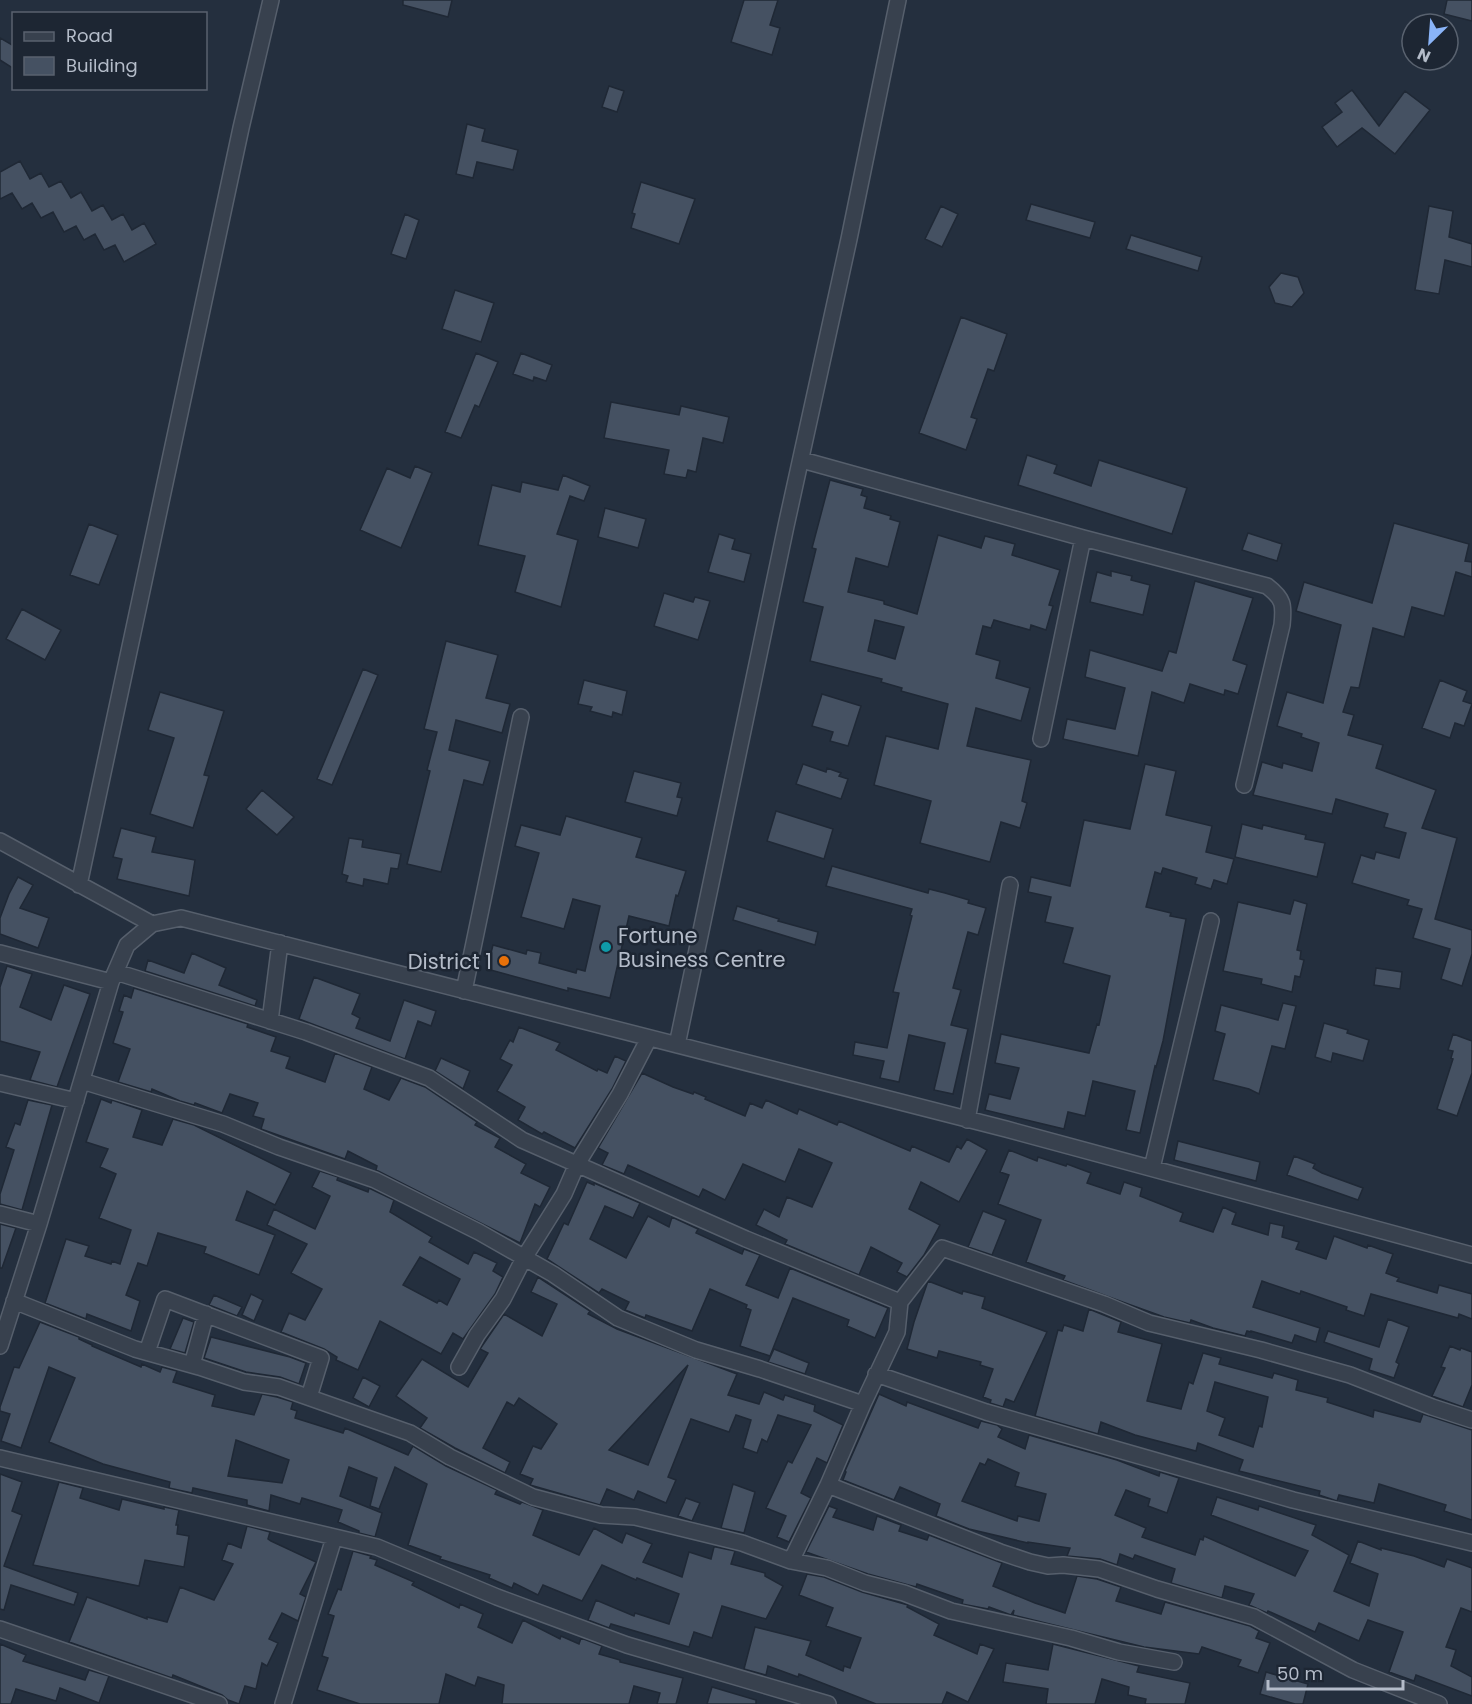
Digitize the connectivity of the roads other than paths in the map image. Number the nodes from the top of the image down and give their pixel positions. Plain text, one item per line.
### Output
1 (271, 0) edge
2 (898, 0) edge
3 (802, 460) junction
4 (1083, 538) junction
5 (521, 717) dead end
6 (1041, 739) dead end
7 (1244, 785) dead end
8 (0, 841) edge
9 (79, 885) junction
10 (1010, 885) dead end
11 (1211, 921) dead end
12 (152, 924) junction
13 (280, 943) junction
14 (0, 953) edge
15 (114, 977) junction
16 (464, 991) junction
17 (270, 1021) junction
18 (649, 1038) junction
19 (677, 1045) junction
20 (82, 1081) junction
21 (0, 1083) edge
22 (76, 1101) junction
23 (967, 1120) junction
24 (578, 1164) junction
25 (1152, 1168) junction
26 (0, 1214) edge
27 (39, 1224) junction
28 (1472, 1255) edge
29 (524, 1258) junction
30 (14, 1301) junction
31 (900, 1302) junction
32 (206, 1314) junction
33 (0, 1346) edge
34 (147, 1352) junction
35 (192, 1365) junction
36 (459, 1367) dead end
37 (876, 1374) junction
38 (309, 1397) junction
39 (863, 1404) junction
40 (1472, 1420) edge
41 (0, 1458) edge
42 (828, 1485) junction
43 (334, 1538) junction
44 (1472, 1543) edge
45 (791, 1561) junction
46 (0, 1629) edge
47 (1174, 1662) dead end
48 (219, 1704) edge
49 (282, 1704) edge
50 (828, 1704) edge
51 (1439, 1704) edge

1 - 9 street
2 - 3 street
3 - 4 street
3 - 19 street
4 - 6 street
4 - 7 street
5 - 16 street
8 - 9 street
9 - 12 street
10 - 23 street
11 - 25 street
12 - 13 street
12 - 15 street
13 - 16 street
13 - 17 street
14 - 15 street
15 - 17 street
15 - 20 street
16 - 18 street
17 - 24 street
18 - 19 street
18 - 24 street
19 - 23 street
20 - 22 street
20 - 29 street
21 - 22 street
22 - 27 street
23 - 25 street
24 - 29 street
24 - 31 street
25 - 28 street
26 - 27 street
27 - 30 street
29 - 36 street
29 - 39 street
30 - 33 street
30 - 34 street
31 - 37 street
31 - 40 street
32 - 34 street
32 - 35 street
32 - 38 street
34 - 35 street
35 - 38 street
37 - 39 street
37 - 44 street
38 - 45 street
39 - 42 street
41 - 43 street
42 - 45 street
42 - 51 street
43 - 49 street
43 - 50 street
45 - 47 street
46 - 48 street

